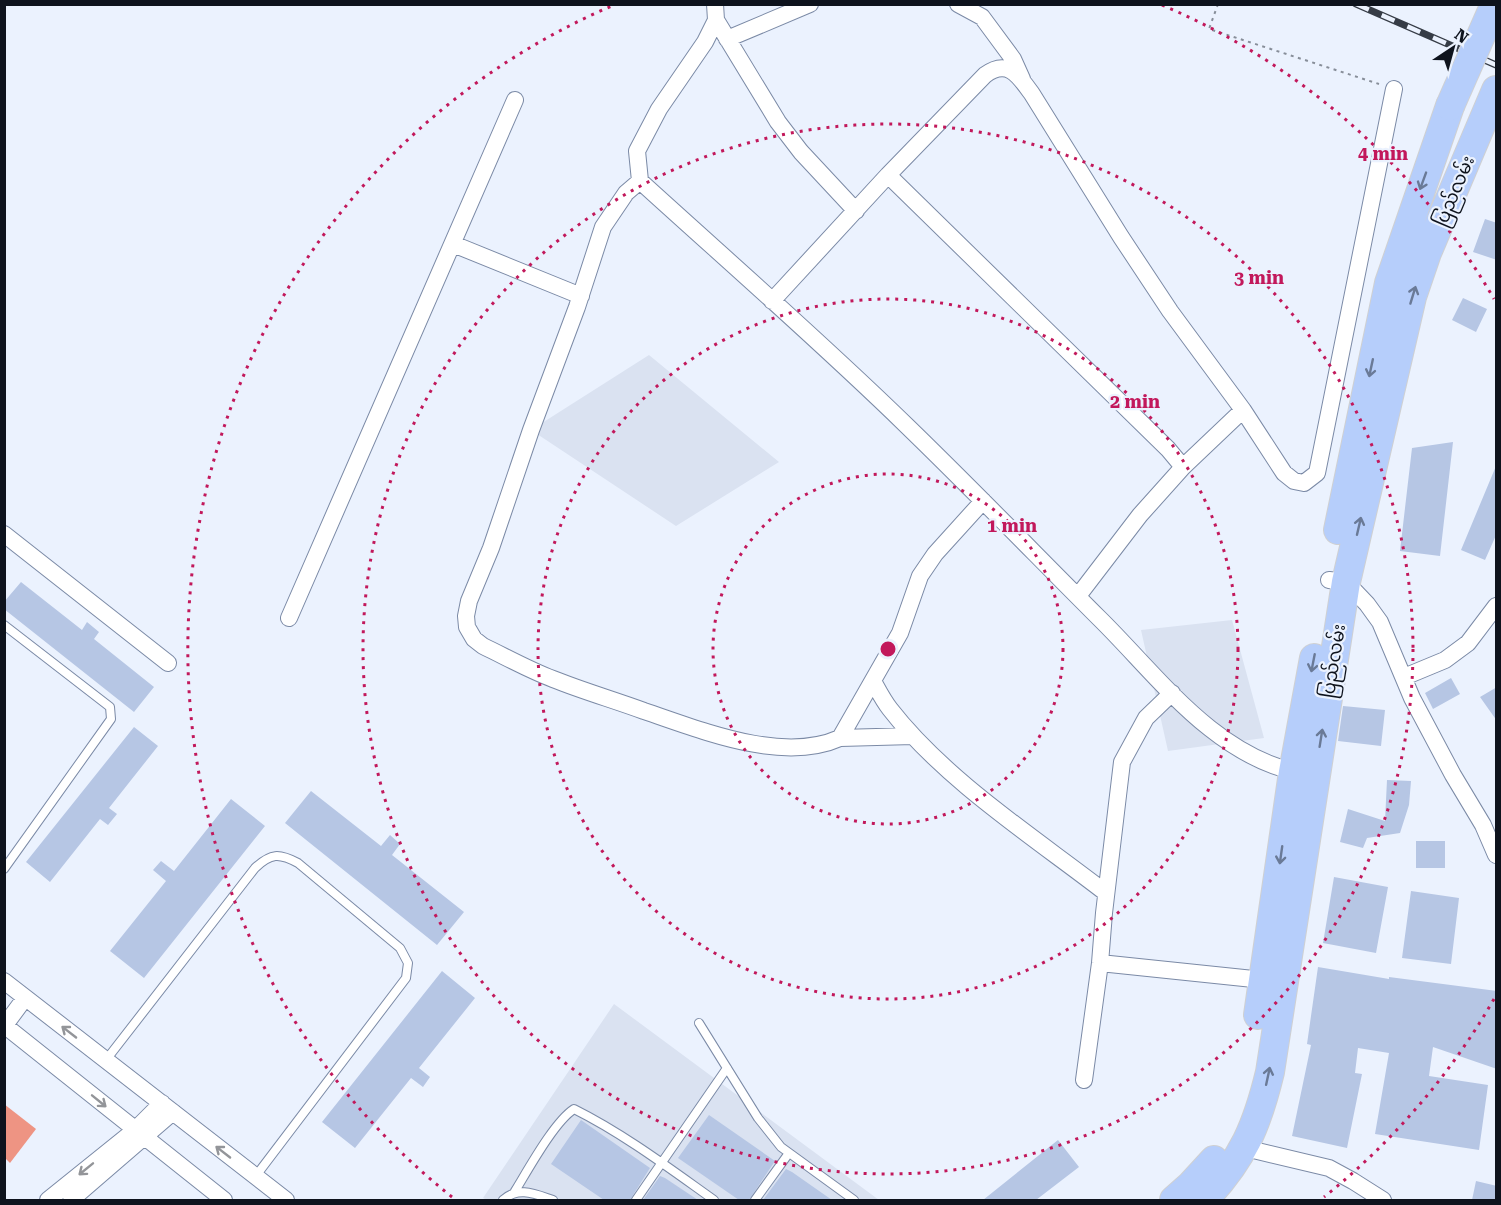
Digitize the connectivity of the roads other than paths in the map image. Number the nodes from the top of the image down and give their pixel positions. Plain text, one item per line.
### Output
1 (810, 4) edge
2 (958, 4) edge
3 (1495, 4) edge
4 (715, 12) edge
5 (727, 39) junction
6 (1022, 80) junction
7 (1394, 89) road end
8 (1497, 90) edge
9 (515, 100) dead end
10 (888, 175) junction
11 (640, 181) junction
12 (856, 211) junction
13 (453, 244) junction
14 (581, 296) junction
15 (772, 301) junction
16 (1243, 410) junction
17 (1183, 467) junction
18 (983, 501) junction
19 (4, 534) edge
20 (1337, 581) junction
21 (1078, 596) junction
22 (1497, 606) edge
23 (289, 618) dead end
24 (4, 625) edge
25 (168, 663) dead end
26 (1404, 677) junction
27 (873, 681) junction
28 (1172, 693) junction
29 (913, 736) junction
30 (840, 738) junction
31 (1304, 774) junction
32 (1497, 855) edge
33 (4, 869) edge
34 (1106, 893) junction
35 (1100, 963) junction
36 (1263, 980) junction
37 (4, 981) edge
38 (25, 998) junction
39 (699, 1023) dead end
40 (5, 1025) edge
41 (106, 1060) junction
42 (727, 1068) junction
43 (1084, 1080) dead end
44 (167, 1108) junction
45 (140, 1134) junction
46 (1245, 1148) junction
47 (789, 1153) junction
48 (662, 1163) junction
49 (255, 1177) junction
50 (515, 1191) junction
51 (48, 1200) edge
52 (71, 1200) edge
53 (224, 1200) edge
54 (286, 1200) edge
55 (503, 1200) edge
56 (553, 1200) edge
57 (636, 1200) edge
58 (714, 1200) edge
59 (755, 1200) edge
60 (854, 1200) edge
61 (1174, 1200) edge
62 (1204, 1200) edge
63 (1383, 1200) edge

1 - 5 street
2 - 6 street
3 -> 20 highway, bridge
4 - 5 street
4 - 11 street
5 - 12 street
6 - 10 street
6 - 16 street
7 - 16 street
20 -> 8 highway, ပြည်လမ်း
9 - 13 street
10 - 12 street
10 - 17 street
11 - 14 street
11 - 15 street
12 - 15 street
13 - 14 street
13 - 23 street
14 - 30 street
15 - 18 street
16 - 17 street
17 - 21 street
18 - 21 street
18 - 27 street
19 - 25 street
20 - 26 street
20 - 31 highway
21 - 28 street
22 - 26 street
24 - 33 lane
26 - 32 street
27 - 29 street
27 - 30 street
28 - 31 street
28 - 34 street
29 - 30 street
29 - 34 street
31 -> 36 highway
46 -> 31 highway
34 - 35 street
35 - 36 street
35 - 43 street
36 - 61 highway
37 - 38 street
38 - 40 street
41 -> 38 street
39 - 42 lane
40 -> 45 street
41 - 44 street
41 - 49 lane
42 - 47 lane
42 - 48 lane
44 - 45 street
49 -> 44 street
45 -> 51 street
45 - 52 street
45 - 53 street
46 - 62 highway
46 - 63 street
47 - 59 lane
47 - 60 lane
48 - 50 lane
48 - 57 lane
48 - 58 lane
49 - 54 street
50 - 55 lane
50 - 56 lane

